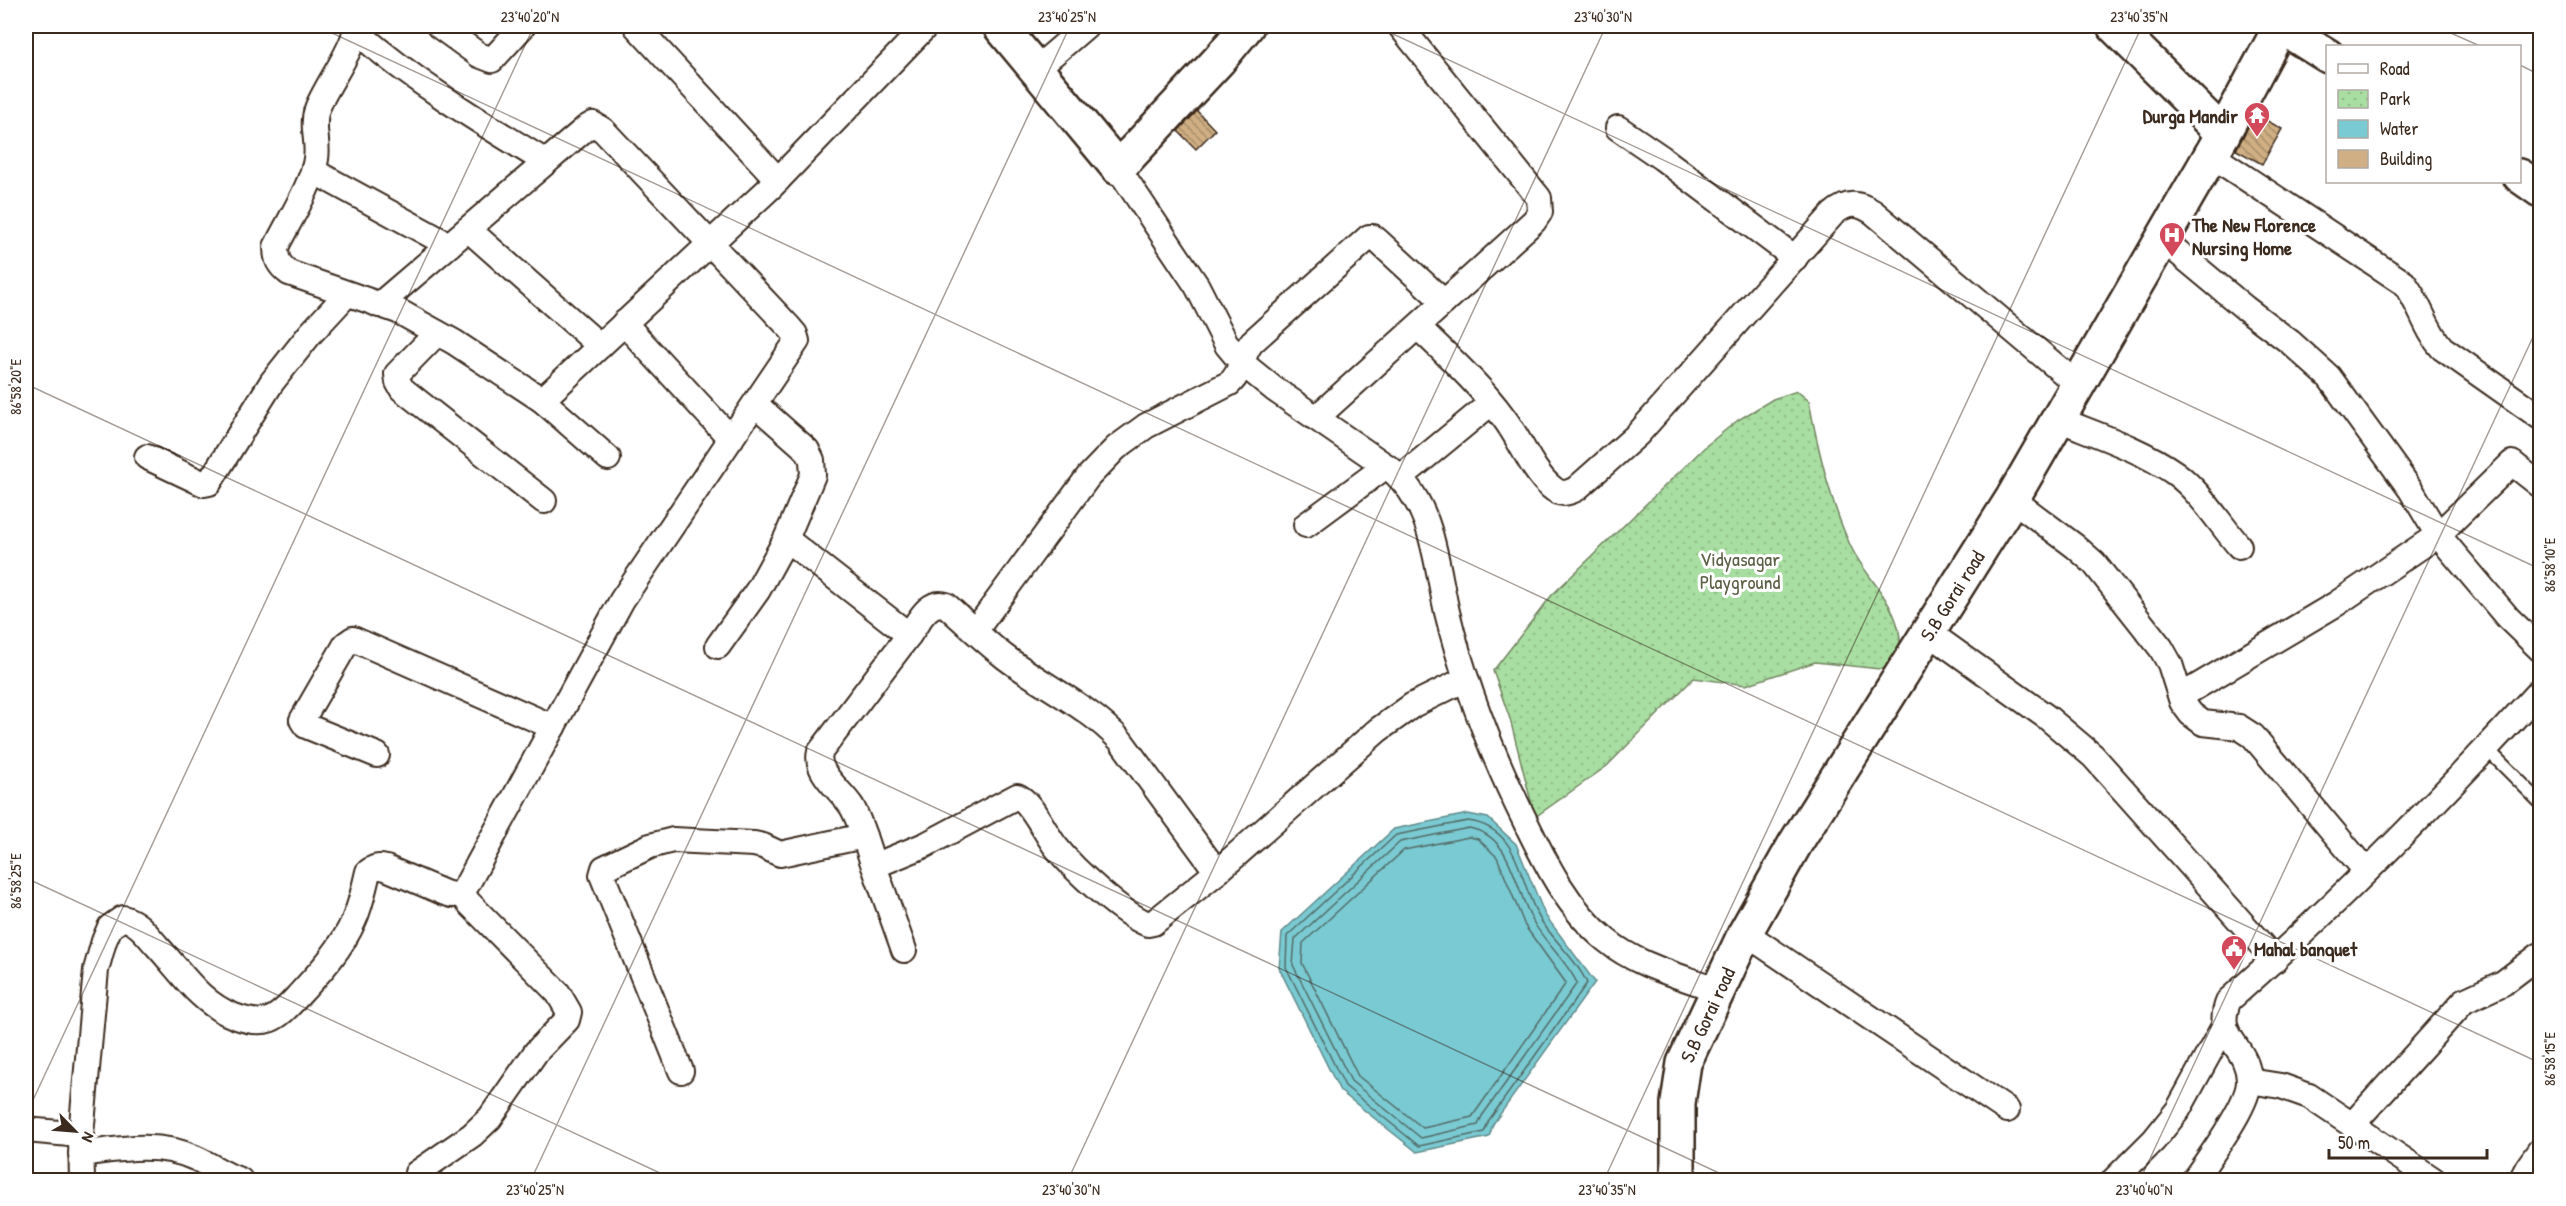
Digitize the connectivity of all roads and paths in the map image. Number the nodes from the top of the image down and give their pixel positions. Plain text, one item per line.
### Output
1 (439, 26) edge
2 (523, 26) edge
3 (636, 26) edge
4 (926, 26) edge
5 (1000, 26) edge
6 (1086, 26) edge
7 (1247, 26) edge
8 (1400, 26) edge
9 (2114, 26) edge
10 (2281, 26) edge
11 (356, 28) edge
12 (2326, 55) edge
13 (1036, 69) junction
14 (1618, 128) dead end
15 (2217, 145) junction
16 (546, 162) junction
17 (1118, 168) junction
18 (313, 171) junction
19 (777, 180) junction
20 (468, 229) junction
21 (2162, 240) junction
22 (709, 244) junction
23 (450, 245) junction
24 (1795, 258) junction
25 (346, 294) junction
26 (1444, 302) junction
27 (379, 305) junction
28 (624, 323) junction
29 (1418, 327) junction
30 (437, 333) junction
31 (600, 346) junction
32 (1242, 363) junction
33 (2078, 385) junction
34 (542, 400) junction
35 (1491, 403) junction
36 (755, 404) junction
37 (2541, 417) edge
38 (1316, 418) junction
39 (2058, 419) junction
40 (731, 440) junction
41 (147, 457) dead end
42 (608, 458) dead end
43 (1393, 472) junction
44 (2541, 485) edge
45 (2012, 499) junction
46 (544, 501) dead end
47 (1306, 525) dead end
48 (2438, 535) junction
49 (786, 539) junction
50 (2239, 546) dead end
51 (975, 631) junction
52 (1928, 632) junction
53 (909, 635) junction
54 (718, 646) dead end
55 (2541, 649) edge
56 (1466, 679) junction
57 (2541, 690) edge
58 (2181, 696) junction
59 (553, 727) junction
60 (2487, 748) junction
61 (376, 755) dead end
62 (2541, 802) edge
63 (864, 836) junction
64 (874, 866) junction
65 (2366, 871) junction
66 (1217, 872) junction
67 (463, 894) junction
68 (1744, 933) junction
69 (904, 950) dead end
70 (2541, 955) edge
71 (2275, 960) junction
72 (1718, 990) junction
73 (2224, 1026) junction
74 (681, 1071) dead end
75 (2249, 1081) junction
76 (2007, 1110) dead end
77 (2352, 1125) junction
78 (26, 1130) edge
79 (81, 1145) junction
80 (2541, 1150) edge
81 (417, 1173) dead end
82 (2198, 1179) edge
83 (82, 1180) edge
84 (240, 1180) edge
85 (1678, 1180) edge
86 (2114, 1180) edge
87 (2434, 1180) edge
88 (2521, 1180) edge

1 - 2 street
3 - 19 street
4 - 19 street
5 - 13 street
6 - 13 street
7 - 17 street
8 - 26 street
9 - 15 street
10 - 12 street
10 - 15 street, S.B Gorai road
11 - 16 street
11 - 18 street
13 - 17 street
14 - 24 street
15 - 21 street, S.B Gorai road
15 - 37 street
16 - 20 street
16 - 22 street
17 - 32 street
18 - 23 street
18 - 25 street
19 - 22 street
20 - 23 street
20 - 31 street
21 - 33 street, S.B Gorai road
21 - 48 street
22 - 28 street
22 - 36 street
23 - 27 street
24 - 33 street
24 - 35 street
25 - 27 street
25 - 41 street
26 - 29 street
26 - 32 street
27 - 30 street
28 - 31 street
28 - 40 street
29 - 35 street
29 - 38 street
30 - 34 street
30 - 46 street
31 - 34 street
32 - 38 street
32 - 51 street
33 - 39 street, S.B Gorai road
34 - 42 street
35 - 43 street
36 - 40 street
36 - 49 street
38 - 43 street
39 - 45 street, S.B Gorai road
39 - 50 street
40 - 59 street
43 - 47 street
43 - 56 street
44 - 48 street
45 - 52 street, S.B Gorai road
45 - 58 street
48 - 55 street
48 - 58 street
49 - 53 street
49 - 54 street
51 - 53 street
51 - 66 street
52 - 68 street, S.B Gorai road
52 - 71 street
53 - 63 street
56 - 66 street
56 - 72 street
57 - 60 street
58 - 65 street
59 - 61 street
59 - 67 street
60 - 62 lane
60 - 65 street
63 - 64 street
63 - 74 street
64 - 66 street
64 - 69 street
65 - 71 street
67 - 79 street
67 - 81 street
68 - 72 street, S.B Gorai road
68 - 76 street
70 - 77 street
71 - 73 street
72 - 85 street, S.B Gorai road
73 - 75 street
73 - 86 street
75 - 77 street
75 - 82 street
77 - 87 street
78 - 79 street
79 - 83 street
79 - 84 street
80 - 88 street

